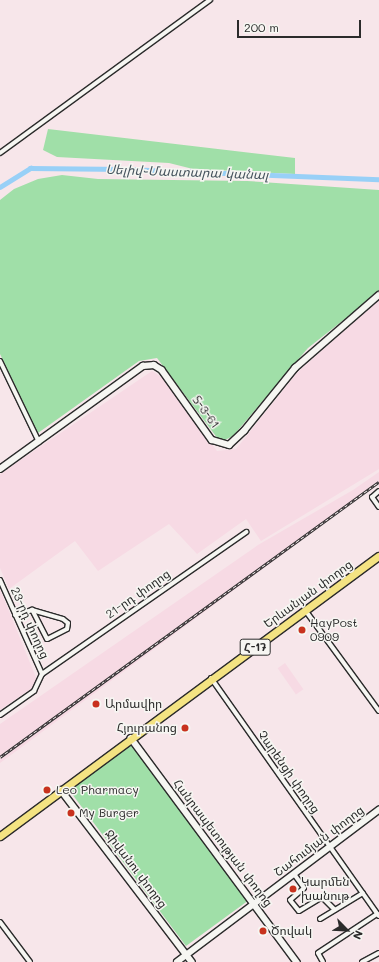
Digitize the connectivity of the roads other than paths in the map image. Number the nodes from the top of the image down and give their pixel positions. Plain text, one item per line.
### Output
1 (210, 0) edge
2 (0, 153) edge
3 (379, 295) edge
4 (0, 361) edge
5 (39, 442) junction
6 (0, 469) edge
7 (379, 491) edge
8 (379, 507) edge
9 (246, 532) dead end
10 (379, 556) edge
11 (0, 580) edge
12 (32, 610) junction
13 (305, 610) junction
14 (16, 615) junction
15 (42, 674) junction
16 (211, 678) junction
17 (379, 711) edge
18 (0, 715) edge
19 (131, 738) junction
20 (61, 790) junction
21 (378, 812) edge
22 (0, 836) edge
23 (330, 848) junction
24 (294, 874) junction
25 (363, 893) junction
26 (254, 903) junction
27 (335, 910) junction
28 (378, 915) edge
29 (320, 920) dead end
30 (0, 922) edge
31 (379, 953) edge
32 (187, 955) junction
33 (30, 962) edge
34 (177, 962) edge
35 (192, 962) edge
36 (297, 962) edge
37 (322, 962) edge
38 (362, 962) edge

1 - 2 street
3 - 5 street, Տ-3-61 / Տ-3-61
4 - 5 street
5 - 6 street, Տ-3-61 / Տ-3-61
7 - 8 street
9 - 15 street, 21-րդ փողոց
10 - 13 highway, Երևանյան փողոց / Հ-17
11 - 14 street, 23-րդ փողոց
12 - 12 street
12 - 14 street
13 - 16 highway, Երևանյան փողոց / Հ-17
13 - 17 street
14 - 15 street, 23-րդ փողոց
15 - 18 street
16 - 19 highway, Երևանյան փողոց / Հ-17
16 - 23 street, Չարենցի փողոց
19 - 20 highway, Երևանյան փողոց / Հ-17
19 - 26 street, Հանրապետության փողոց
20 - 22 highway, Երևանյան փողոց / Հ-17
20 - 32 street, Ջիվանու փողոց
21 - 23 street, Շահումյան փողոց
23 - 24 street, Շահումյան փողոց
23 - 25 street, Չարենցի փողոց
24 - 26 street, Շահումյան փողոց
24 - 27 street
25 - 27 street
25 - 28 street, Չարենցի փողոց
26 - 32 street, Շահումյան փողոց
26 - 36 street, Հանրապետության փողոց
27 - 29 street
28 - 37 street
30 - 33 street
31 - 38 street
32 - 34 street, Շահումյան փողոց
32 - 35 street, Ջիվանու փողոց

